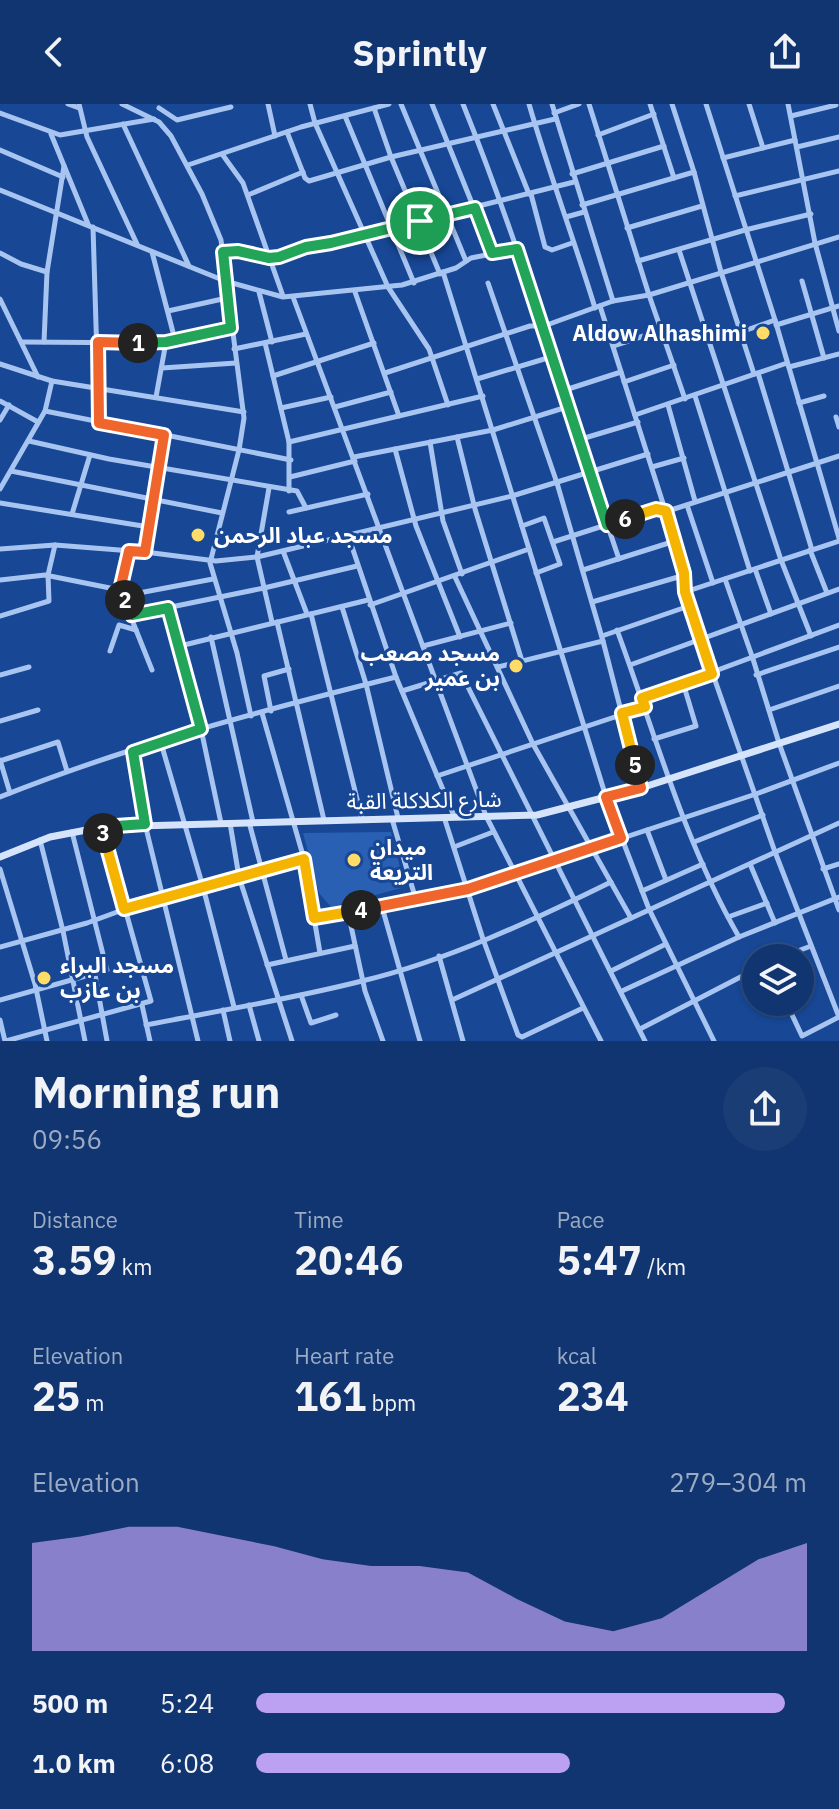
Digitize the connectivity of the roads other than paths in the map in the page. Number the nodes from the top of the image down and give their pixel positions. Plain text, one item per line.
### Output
1 (68, 104) edge
2 (122, 104) edge
3 (268, 104) edge
4 (310, 104) edge
5 (348, 104) edge
6 (389, 104) edge
7 (401, 104) edge
8 (432, 104) edge
9 (463, 104) edge
10 (493, 104) edge
11 (529, 104) edge
12 (552, 104) edge
13 (579, 104) edge
14 (589, 104) edge
15 (650, 104) edge
16 (672, 104) edge
17 (749, 104) edge
18 (788, 104) edge
19 (836, 104) edge
20 (709, 105) edge
21 (80, 106) edge
22 (160, 106) edge
23 (378, 106) edge
24 (231, 107) dead end
25 (0, 113) edge
26 (654, 114) junction
27 (348, 115) junction
28 (839, 115) edge
29 (554, 116) junction
30 (791, 116) junction
31 (156, 120) junction
32 (315, 123) junction
33 (534, 123) junction
34 (123, 124) junction
35 (85, 131) junction
36 (504, 131) junction
37 (287, 132) junction
38 (50, 133) junction
39 (598, 135) junction
40 (275, 136) junction
41 (839, 137) edge
42 (476, 138) junction
43 (447, 144) junction
44 (796, 144) junction
45 (664, 146) junction
46 (763, 148) junction
47 (0, 150) edge
48 (420, 150) junction
49 (222, 154) junction
50 (391, 157) junction
51 (723, 158) junction
52 (607, 164) junction
53 (188, 165) junction
54 (64, 166) junction
55 (364, 166) junction
56 (839, 171) edge
57 (303, 172) junction
58 (694, 172) junction
59 (337, 173) junction
60 (572, 174) junction
61 (63, 177) junction
62 (804, 177) junction
63 (674, 178) junction
64 (574, 182) junction
65 (556, 187) junction
66 (0, 190) edge
67 (530, 194) junction
68 (248, 195) junction
69 (617, 195) junction
70 (735, 196) junction
71 (500, 200) junction
72 (702, 206) junction
73 (475, 208) junction
74 (583, 208) junction
75 (58, 214) junction
76 (811, 214) junction
77 (447, 215) junction
78 (566, 217) junction
79 (420, 221) junction
80 (91, 226) junction
81 (392, 228) junction
82 (627, 228) junction
83 (745, 230) junction
84 (364, 235) junction
85 (839, 237) edge
86 (712, 239) junction
87 (572, 243) junction
88 (815, 243) junction
89 (137, 245) junction
90 (517, 249) junction
91 (679, 250) junction
92 (151, 251) junction
93 (223, 252) junction
94 (0, 253) edge
95 (492, 253) junction
96 (269, 258) junction
97 (466, 261) junction
98 (638, 261) junction
99 (757, 261) junction
100 (190, 267) junction
101 (47, 272) junction
102 (721, 272) junction
103 (442, 273) junction
104 (225, 281) junction
105 (802, 281) dead end
106 (690, 282) junction
107 (414, 283) junction
108 (488, 283) dead end
109 (388, 287) junction
110 (259, 292) junction
111 (355, 292) junction
112 (649, 295) junction
113 (283, 297) junction
114 (293, 297) junction
115 (227, 298) junction
116 (0, 299) edge
117 (613, 301) junction
118 (598, 307) junction
119 (836, 307) edge
120 (168, 311) junction
121 (812, 314) junction
122 (776, 322) junction
123 (541, 326) junction
124 (231, 328) junction
125 (662, 330) junction
126 (839, 331) edge
127 (741, 332) junction
128 (306, 334) junction
129 (505, 334) junction
130 (175, 340) junction
131 (22, 342) junction
132 (44, 342) junction
133 (98, 342) junction
134 (166, 342) junction
135 (268, 343) junction
136 (374, 343) junction
137 (613, 346) junction
138 (467, 347) junction
139 (234, 349) junction
140 (839, 354) edge
141 (551, 357) junction
142 (433, 358) junction
143 (824, 358) junction
144 (317, 362) junction
145 (236, 363) junction
146 (0, 364) edge
147 (674, 365) junction
148 (788, 365) junction
149 (162, 368) junction
150 (516, 368) junction
151 (621, 372) junction
152 (385, 373) junction
153 (756, 374) junction
154 (273, 376) junction
155 (38, 377) junction
156 (477, 379) junction
157 (52, 381) junction
158 (624, 382) junction
159 (724, 385) junction
160 (99, 387) junction
161 (562, 391) junction
162 (391, 392) junction
163 (483, 396) junction
164 (695, 396) junction
165 (824, 396) dead end
166 (156, 397) junction
167 (331, 397) junction
168 (685, 399) junction
169 (0, 401) edge
170 (799, 403) junction
171 (9, 405) junction
172 (448, 405) junction
173 (668, 405) junction
174 (335, 407) junction
175 (567, 407) junction
176 (281, 408) junction
177 (45, 411) junction
178 (244, 412) junction
179 (399, 416) junction
180 (533, 417) junction
181 (836, 417) dead end
182 (636, 418) junction
183 (0, 420) edge
184 (38, 422) junction
185 (99, 423) junction
186 (839, 427) edge
187 (343, 429) junction
188 (493, 430) junction
189 (164, 435) junction
190 (457, 437) junction
191 (578, 440) junction
192 (29, 441) junction
193 (289, 442) junction
194 (430, 442) junction
195 (395, 449) junction
196 (239, 450) junction
197 (648, 454) junction
198 (90, 455) junction
199 (839, 456) edge
200 (684, 458) junction
201 (355, 459) junction
202 (291, 460) junction
203 (817, 462) junction
204 (158, 466) junction
205 (652, 467) junction
206 (11, 471) junction
207 (787, 471) junction
208 (589, 472) junction
209 (290, 477) junction
210 (231, 481) junction
211 (755, 481) junction
212 (557, 483) junction
213 (82, 486) junction
214 (269, 488) junction
215 (0, 489) edge
216 (289, 491) junction
217 (725, 492) junction
218 (368, 494) junction
219 (512, 496) junction
220 (154, 499) junction
221 (695, 501) junction
222 (0, 503) edge
223 (474, 505) junction
224 (687, 505) junction
225 (306, 508) junction
226 (666, 511) junction
227 (289, 512) dead end
228 (441, 512) junction
229 (222, 513) junction
230 (72, 514) junction
231 (413, 518) junction
232 (607, 525) junction
233 (380, 526) junction
234 (522, 526) junction
235 (149, 527) junction
236 (348, 535) junction
237 (573, 536) junction
238 (839, 540) edge
239 (675, 541) junction
240 (553, 542) junction
241 (55, 545) junction
242 (0, 549) edge
243 (529, 549) junction
244 (811, 550) junction
245 (129, 551) junction
246 (283, 551) junction
247 (145, 552) junction
248 (257, 557) junction
249 (210, 559) junction
250 (619, 559) junction
251 (781, 560) junction
252 (492, 562) junction
253 (357, 566) junction
254 (583, 570) junction
255 (752, 570) junction
256 (536, 573) junction
257 (462, 574) junction
258 (48, 575) junction
259 (685, 575) junction
260 (455, 577) junction
261 (213, 579) junction
262 (725, 579) junction
263 (0, 580) edge
264 (294, 582) junction
265 (713, 583) junction
266 (436, 584) junction
267 (264, 588) junction
268 (839, 589) edge
269 (685, 592) junction
270 (122, 593) junction
271 (827, 593) junction
272 (404, 594) junction
273 (218, 598) junction
274 (592, 602) junction
275 (369, 603) junction
276 (798, 604) junction
277 (689, 606) junction
278 (342, 607) junction
279 (168, 608) junction
280 (309, 614) junction
281 (771, 614) junction
282 (132, 615) junction
283 (0, 616) edge
284 (275, 622) junction
285 (511, 623) junction
286 (741, 625) junction
287 (839, 625) edge
288 (137, 630) junction
289 (617, 630) junction
290 (481, 631) junction
291 (230, 632) junction
292 (811, 636) junction
293 (211, 637) junction
294 (460, 637) junction
295 (602, 638) junction
296 (700, 639) junction
297 (180, 646) junction
298 (423, 646) junction
299 (839, 647) edge
300 (110, 651) dead end
301 (560, 653) junction
302 (753, 659) junction
303 (522, 661) junction
304 (630, 665) junction
305 (29, 667) dead end
306 (498, 667) junction
307 (289, 669) junction
308 (152, 670) dead end
309 (712, 674) junction
310 (0, 675) edge
311 (756, 675) junction
312 (396, 677) junction
313 (436, 679) junction
314 (683, 683) junction
315 (366, 684) junction
316 (839, 686) edge
317 (402, 691) junction
318 (333, 693) junction
319 (642, 698) junction
320 (297, 704) junction
321 (645, 707) junction
322 (38, 710) dead end
323 (769, 710) junction
324 (271, 711) junction
325 (262, 713) junction
326 (622, 713) junction
327 (251, 716) junction
328 (0, 721) edge
329 (230, 721) junction
330 (839, 724) edge
331 (582, 726) junction
332 (201, 729) junction
333 (654, 739) junction
334 (161, 743) junction
335 (779, 743) junction
336 (533, 744) junction
337 (133, 752) junction
338 (500, 754) junction
339 (741, 756) junction
340 (0, 760) edge
341 (839, 763) edge
342 (468, 765) junction
343 (67, 771) junction
344 (437, 776) junction
345 (670, 778) junction
346 (793, 781) junction
347 (641, 788) junction
348 (10, 793) junction
349 (756, 794) junction
350 (0, 797) edge
351 (606, 797) junction
352 (571, 808) junction
353 (763, 815) junction
354 (443, 816) junction
355 (454, 816) junction
356 (486, 816) junction
357 (532, 816) junction
358 (684, 817) junction
359 (395, 818) junction
360 (362, 819) junction
361 (291, 820) junction
362 (324, 820) junction
363 (225, 822) junction
364 (251, 822) junction
365 (185, 823) junction
366 (839, 823) edge
367 (145, 824) junction
368 (102, 827) junction
369 (647, 830) junction
370 (72, 831) junction
371 (493, 832) junction
372 (814, 835) junction
373 (621, 838) junction
374 (40, 840) junction
375 (694, 842) junction
376 (454, 847) junction
377 (592, 847) junction
378 (775, 852) junction
379 (0, 856) edge
380 (304, 859) junction
381 (553, 860) junction
382 (703, 864) junction
383 (750, 864) junction
384 (839, 864) edge
385 (0, 869) edge
386 (823, 869) junction
387 (261, 870) junction
388 (514, 874) junction
389 (239, 877) junction
390 (666, 880) junction
391 (611, 882) junction
392 (710, 882) junction
393 (203, 887) junction
394 (468, 889) junction
395 (642, 891) junction
396 (164, 897) junction
397 (837, 898) edge
398 (416, 900) junction
399 (574, 900) junction
400 (767, 903) junction
401 (382, 907) junction
402 (124, 909) junction
403 (649, 909) junction
404 (839, 910) edge
405 (348, 912) junction
406 (799, 913) junction
407 (536, 915) junction
408 (728, 917) junction
409 (314, 918) junction
410 (631, 918) junction
411 (93, 920) junction
412 (775, 923) junction
413 (63, 931) junction
414 (594, 936) junction
415 (739, 937) junction
416 (483, 939) junction
417 (23, 942) junction
418 (666, 944) junction
419 (810, 944) edge
420 (355, 946) junction
421 (0, 947) edge
422 (320, 953) junction
423 (557, 953) junction
424 (814, 954) edge
425 (439, 956) junction
426 (286, 960) junction
427 (267, 965) junction
428 (677, 966) junction
429 (400, 970) junction
430 (611, 971) junction
431 (95, 975) junction
432 (742, 977) edge
433 (497, 980) junction
434 (73, 981) junction
435 (363, 981) junction
436 (37, 990) junction
437 (622, 991) junction
438 (301, 995) junction
439 (0, 1000) edge
440 (278, 1000) junction
441 (452, 1000) junction
442 (695, 1002) junction
443 (142, 1005) junction
444 (249, 1005) junction
445 (234, 1007) junction
446 (583, 1007) junction
447 (223, 1010) junction
448 (336, 1015) dead end
449 (103, 1016) junction
450 (194, 1016) junction
451 (793, 1016) edge
452 (839, 1017) edge
453 (0, 1020) edge
454 (81, 1022) junction
455 (146, 1025) junction
456 (640, 1029) junction
457 (45, 1031) junction
458 (22, 1039) edge
459 (380, 1040) edge
460 (6, 1041) edge
461 (47, 1041) edge
462 (85, 1041) edge
463 (107, 1041) edge
464 (150, 1041) edge
465 (198, 1041) edge
466 (230, 1041) edge
467 (259, 1041) edge
468 (292, 1041) edge
469 (420, 1041) edge
470 (463, 1041) edge
471 (601, 1041) edge
472 (645, 1041) edge
473 (714, 1041) edge

1 - 21 street
2 - 31 street
3 - 40 street
4 - 32 street
5 - 27 street
6 - 23 street
7 - 48 street
8 - 43 street
9 - 42 street
10 - 36 street
11 - 33 street
12 - 29 street
13 - 29 street
14 - 39 street
15 - 26 street
16 - 58 street
17 - 46 street
18 - 30 street
19 - 28 street
19 - 30 street
20 - 51 street
21 - 35 street
22 - 24 street
22 - 31 street
23 - 27 street
23 - 50 street
25 - 38 street
26 - 39 street
26 - 45 street
27 - 32 street
27 - 55 street
29 - 33 street
29 - 60 street
30 - 44 street
31 - 34 street
31 - 53 street
32 - 37 street
32 - 59 street
33 - 36 street
33 - 65 street
34 - 35 street
34 - 100 street
35 - 38 street
35 - 89 street
36 - 42 street
36 - 67 street
37 - 40 street
37 - 57 street
38 - 54 street
39 - 52 street
40 - 49 street
41 - 44 street
42 - 43 street
42 - 71 street
43 - 48 street
43 - 73 street
44 - 46 street
44 - 62 street
45 - 52 street
45 - 63 street
46 - 51 street
47 - 61 street
48 - 50 street
48 - 77 street
49 - 53 street
49 - 68 street
50 - 55 street
50 - 79 street
51 - 70 street
52 - 60 street
52 - 69 street
53 - 93 street
54 - 61 street
54 - 80 street
55 - 59 street
55 - 81 street
56 - 62 street
57 - 59 street
57 - 68 street
58 - 63 street
58 - 72 street
59 - 84 street
60 - 64 street
61 - 75 street
62 - 70 street
62 - 76 street
63 - 69 street
64 - 65 street
64 - 74 street
65 - 67 street
65 - 78 street
66 - 75 street
67 - 71 street
67 - 87 street
68 - 96 street
69 - 74 street
69 - 82 street
70 - 83 street
71 - 73 street
71 - 90 street
72 - 82 street
72 - 86 street
73 - 77 street
73 - 95 street
74 - 78 street
74 - 117 street
75 - 80 street
75 - 101 street
76 - 83 street
76 - 88 street
77 - 79 street
77 - 97 street
78 - 87 street
79 - 81 street
79 - 103 street
80 - 89 street
80 - 133 street
81 - 84 street
81 - 107 street
82 - 98 street
83 - 86 street
83 - 99 street
84 - 96 street
84 - 109 street
85 - 88 street
86 - 91 street
86 - 102 street
87 - 118 street
88 - 99 street
88 - 119 street
89 - 92 street
90 - 95 street
90 - 123 street
91 - 98 street
91 - 106 street
92 - 100 street
92 - 120 street
93 - 96 street
93 - 104 street
94 - 101 street
95 - 97 street
96 - 113 street
97 - 103 street
98 - 112 street
99 - 102 street
99 - 122 street
100 - 104 street
101 - 132 street
102 - 106 street
102 - 127 street
103 - 107 street
103 - 138 street
104 - 110 street
104 - 115 street
105 - 121 street
106 - 112 street
106 - 159 street
107 - 109 street
108 - 129 street
109 - 111 street
109 - 142 street
110 - 113 street
110 - 135 street
111 - 114 street
111 - 136 street
112 - 117 street
112 - 125 street
113 - 114 street
114 - 128 street
115 - 120 street
115 - 124 street
116 - 131 street
117 - 118 street
118 - 123 street
118 - 137 street
119 - 121 street
119 - 126 street
120 - 130 street
121 - 122 street
121 - 143 street
122 - 127 street
122 - 148 street
123 - 129 street
123 - 141 street
124 - 130 street
124 - 139 street
125 - 137 street
125 - 147 street
127 - 153 street
128 - 135 street
128 - 144 street
129 - 138 street
129 - 150 street
130 - 134 street
131 - 132 street
131 - 155 street
132 - 133 street
133 - 134 street
133 - 160 street
134 - 149 street
135 - 139 street
135 - 154 street
136 - 144 street
136 - 152 street
137 - 151 street
138 - 142 street
138 - 156 street
139 - 145 street
140 - 143 street
141 - 150 street
141 - 161 street
142 - 152 street
142 - 172 street
143 - 148 street
144 - 154 street
144 - 167 street
145 - 149 street
145 - 178 street
146 - 155 street
147 - 158 street
147 - 168 street
148 - 153 street
148 - 170 street
149 - 166 street
150 - 156 street
150 - 180 street
151 - 158 street
151 - 161 street
152 - 162 street
153 - 159 street
153 - 207 street
154 - 176 street
155 - 157 street
156 - 163 street
157 - 160 street
157 - 177 street
158 - 182 street
159 - 164 street
159 - 211 street
160 - 166 street
160 - 185 street
161 - 175 street
162 - 174 street
162 - 179 street
163 - 172 street
163 - 188 street
164 - 168 street
164 - 217 street
165 - 170 street
166 - 178 street
167 - 174 street
167 - 176 street
168 - 173 street
169 - 171 street
170 - 203 street
171 - 183 street
171 - 184 street
172 - 179 street
173 - 182 street
173 - 200 street
174 - 187 street
175 - 180 street
175 - 191 street
176 - 193 street
177 - 184 street
177 - 185 street
178 - 196 street
179 - 187 street
180 - 188 street
180 - 212 street
181 - 186 street
182 - 191 street
182 - 197 street
184 - 192 street
185 - 189 street
187 - 193 street
187 - 201 street
188 - 190 street
188 - 219 street
189 - 196 street
189 - 204 street
190 - 194 street
190 - 223 street
191 - 208 street
192 - 198 street
192 - 206 street
193 - 202 street
194 - 195 street
194 - 228 street
195 - 201 street
195 - 231 street
196 - 202 street
196 - 210 street
197 - 205 street
197 - 208 street
198 - 204 street
198 - 213 street
199 - 203 street
200 - 205 street
200 - 221 street
201 - 209 street
201 - 218 street
202 - 209 street
203 - 207 street
203 - 238 street
204 - 210 street
204 - 220 street
205 - 226 street
206 - 213 street
206 - 215 street
207 - 211 street
207 - 244 street
208 - 212 street
208 - 232 street
209 - 216 street
210 - 214 street
210 - 229 street
211 - 217 street
211 - 251 street
212 - 219 street
212 - 237 street
213 - 220 street
213 - 230 street
214 - 216 street
214 - 248 street
216 - 225 street
217 - 221 street
217 - 255 street
218 - 225 street
218 - 233 street
219 - 223 street
219 - 234 street
220 - 229 street
220 - 235 street
221 - 224 street
222 - 230 street
223 - 228 street
223 - 252 street
224 - 226 street
224 - 265 street
225 - 227 street
226 - 232 street
226 - 239 street
228 - 231 street
228 - 257 street
229 - 249 street
230 - 235 street
231 - 233 street
231 - 266 street
232 - 237 street
232 - 250 street
233 - 236 street
233 - 272 street
234 - 240 street
234 - 243 street
235 - 247 street
236 - 246 street
236 - 253 street
237 - 240 street
237 - 254 street
238 - 244 street
239 - 250 street
239 - 259 street
240 - 256 street
241 - 242 street
241 - 245 street
241 - 258 street
243 - 252 street
243 - 256 street
244 - 251 street
244 - 271 street
245 - 247 street
245 - 270 street
246 - 248 street
246 - 264 street
247 - 249 street
248 - 249 street
248 - 267 street
249 - 261 street
250 - 254 street
251 - 255 street
251 - 276 street
252 - 257 street
252 - 285 street
253 - 264 street
253 - 275 street
254 - 274 street
255 - 262 street
255 - 281 street
256 - 301 street
257 - 260 street
258 - 263 street
258 - 270 street
258 - 283 street
259 - 269 street
259 - 274 street
260 - 266 street
260 - 290 street
261 - 270 street
261 - 273 street
262 - 265 street
262 - 286 street
264 - 267 street
264 - 280 street
265 - 269 street
266 - 272 street
266 - 294 street
267 - 273 street
267 - 284 street
268 - 271 street
269 - 277 street
270 - 282 street
271 - 276 street
272 - 275 street
272 - 298 street
273 - 279 street
273 - 291 street
274 - 295 street
275 - 278 street
275 - 312 street
276 - 281 street
276 - 292 street
277 - 289 street
277 - 296 street
278 - 280 street
278 - 315 street
279 - 282 street
279 - 297 street
280 - 284 street
280 - 318 street
281 - 286 street
282 - 288 street
284 - 291 street
284 - 307 street
285 - 290 street
285 - 303 street
286 - 296 street
286 - 302 street
287 - 292 street
288 - 300 street
288 - 308 street
289 - 295 street
289 - 304 street
290 - 294 street
290 - 306 street
291 - 293 street
291 - 327 street
292 - 302 street
293 - 297 street
293 - 329 street
294 - 298 street
295 - 301 street
295 - 326 street
296 - 304 street
296 - 309 street
297 - 332 street
298 - 313 street
299 - 311 street
301 - 303 street
301 - 331 street
302 - 309 street
302 - 311 street
303 - 306 street
304 - 319 street
305 - 310 street
306 - 336 street
307 - 320 street
307 - 324 street
309 - 314 street
309 - 339 street
311 - 323 street
312 - 315 street
312 - 317 street
313 - 317 street
313 - 338 street
313 - 342 street
314 - 319 street
314 - 333 street
315 - 318 street
315 - 359 street
316 - 323 street
317 - 344 street
318 - 320 street
318 - 360 street
319 - 321 street
320 - 324 street
320 - 362 street
321 - 326 street
321 - 333 street
322 - 328 street
323 - 335 street
324 - 325 street
325 - 327 street
325 - 361 street
326 - 331 street
326 - 347 street
327 - 329 street
329 - 332 street
329 - 364 street
330 - 335 street, شارع الكلاكلة القبة
331 - 336 street
331 - 351 street
332 - 334 street
332 - 363 street
333 - 345 street
334 - 337 street
334 - 365 street
335 - 339 street, شارع الكلاكلة القبة
335 - 346 street
336 - 338 street
336 - 352 street
337 - 343 street
337 - 367 street
338 - 342 street
338 - 357 street
339 - 345 street, شارع الكلاكلة القبة
339 - 349 street
340 - 343 street
340 - 348 street
341 - 346 street
342 - 344 street
342 - 356 street
343 - 348 street
344 - 355 street
345 - 347 street, شارع الكلاكلة القبة
345 - 358 street
346 - 349 street
346 - 372 street
347 - 351 street, شارع الكلاكلة القبة
348 - 350 street
349 - 353 street
349 - 358 street
351 - 352 street, شارع الكلاكلة القبة
351 - 373 street
352 - 357 street, شارع الكلاكلة القبة
352 - 377 street
353 - 375 street
353 - 378 street
354 - 355 street, شارع الكلاكلة القبة
354 - 359 street, شارع الكلاكلة القبة
354 - 376 street
355 - 356 street, شارع الكلاكلة القبة
356 - 357 street, شارع الكلاكلة القبة
356 - 371 street
357 - 381 street
358 - 369 street
358 - 375 street
359 - 360 street, شارع الكلاكلة القبة
359 - 398 street
360 - 362 street, شارع الكلاكلة القبة
361 - 362 street, شارع الكلاكلة القبة
361 - 364 street, شارع الكلاكلة القبة
361 - 380 street
363 - 364 street, شارع الكلاكلة القبة
363 - 365 street, شارع الكلاكلة القبة
363 - 389 street
364 - 387 street
365 - 367 street, شارع الكلاكلة القبة
365 - 393 street
366 - 372 street
367 - 368 street, شارع الكلاكلة القبة
367 - 396 street
368 - 370 street, شارع الكلاكلة القبة
368 - 402 street
369 - 373 street
369 - 390 street
370 - 374 street, شارع الكلاكلة القبة
370 - 411 street
371 - 376 street
371 - 388 street
372 - 378 street
372 - 386 street
373 - 377 street
373 - 395 street
374 - 379 street, شارع الكلاكلة القبة
374 - 413 street
375 - 382 street
376 - 394 street
377 - 381 street
377 - 391 street
378 - 383 street
378 - 406 street
380 - 387 street
380 - 409 street
381 - 388 street
381 - 399 street
382 - 390 street
382 - 392 street
383 - 392 street
383 - 400 street
384 - 386 street
385 - 417 street
386 - 397 street
387 - 389 street
387 - 426 street
388 - 394 street
388 - 407 street
389 - 393 street
389 - 427 street
390 - 395 street
391 - 399 street
391 - 410 street
392 - 403 street
392 - 408 street
393 - 396 street
393 - 445 street
394 - 398 street
394 - 416 street
395 - 403 street
396 - 402 street
396 - 450 street
397 - 404 street
397 - 406 street
398 - 401 street
399 - 407 street
399 - 414 street
400 - 408 street
400 - 412 street
401 - 405 street
401 - 429 street
402 - 411 street
402 - 443 street
403 - 410 street
403 - 418 street
405 - 409 street
405 - 420 street
406 - 412 street
406 - 419 street
407 - 416 street
407 - 423 street
408 - 415 street
409 - 422 street
410 - 414 street
411 - 413 street
411 - 431 street
412 - 415 street
413 - 417 street
413 - 434 street
414 - 423 street
414 - 430 street
415 - 428 street
416 - 425 street
416 - 433 street
417 - 421 street
417 - 436 street
418 - 428 street
418 - 430 street
420 - 422 street
420 - 435 street
422 - 426 street
423 - 433 street
423 - 446 street
424 - 452 street
425 - 429 street
425 - 441 street
426 - 427 street
427 - 440 street
428 - 437 street
428 - 442 street
429 - 435 street
429 - 469 street
430 - 437 street
431 - 434 street
431 - 449 street
432 - 442 street
433 - 441 street
433 - 446 street
434 - 436 street
434 - 454 street
435 - 438 street
435 - 459 street
436 - 439 street
436 - 457 street
437 - 456 street
438 - 440 street
438 - 448 street
440 - 444 street
440 - 468 street
441 - 470 street
442 - 456 street
442 - 473 street
443 - 449 street
443 - 455 street
444 - 445 street
444 - 467 street
445 - 447 street
446 - 471 street
447 - 450 street
447 - 466 street
449 - 454 street
449 - 463 street
450 - 455 street
450 - 465 street
451 - 452 street
453 - 460 street
454 - 457 street
454 - 462 street
455 - 464 street
456 - 472 street
457 - 458 street
457 - 461 street
458 - 460 street

